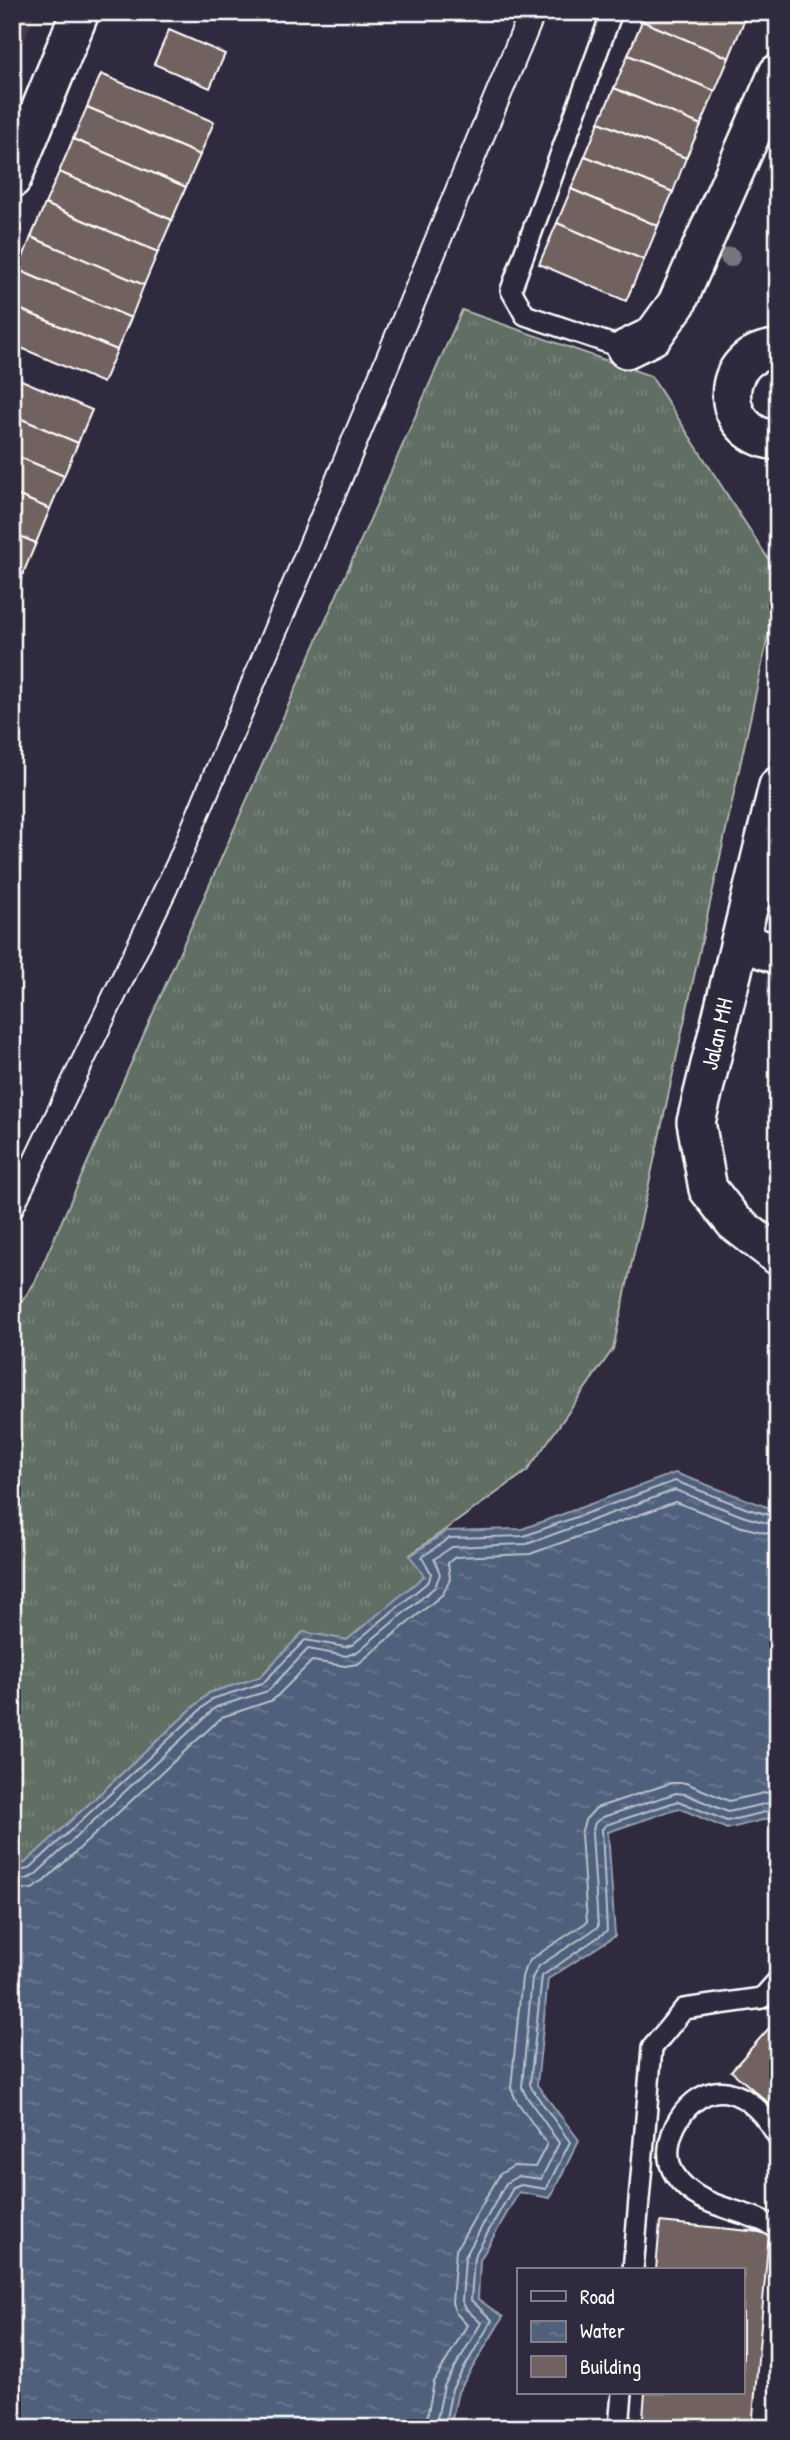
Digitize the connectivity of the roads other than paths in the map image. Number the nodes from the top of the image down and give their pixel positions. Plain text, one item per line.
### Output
1 (80, 12) edge
2 (612, 12) edge
3 (778, 73) edge
4 (12, 180) edge
5 (626, 349) joint
6 (778, 349) edge
7 (778, 441) edge
8 (778, 786) edge
9 (740, 941) junction
10 (778, 955) edge
11 (778, 1256) edge
12 (778, 1980) edge
13 (778, 2137) edge
14 (778, 2229) edge
15 (633, 2268) edge
16 (622, 2394) edge
17 (619, 2428) edge

1 - 4 street
2 - 5 lane
3 - 5 street
6 - 7 street
8 - 9 street, Jalan MH
9 - 10 street
9 - 11 street, Jalan MH
12 - 15 lane
13 - 14 lane
16 - 17 lane

